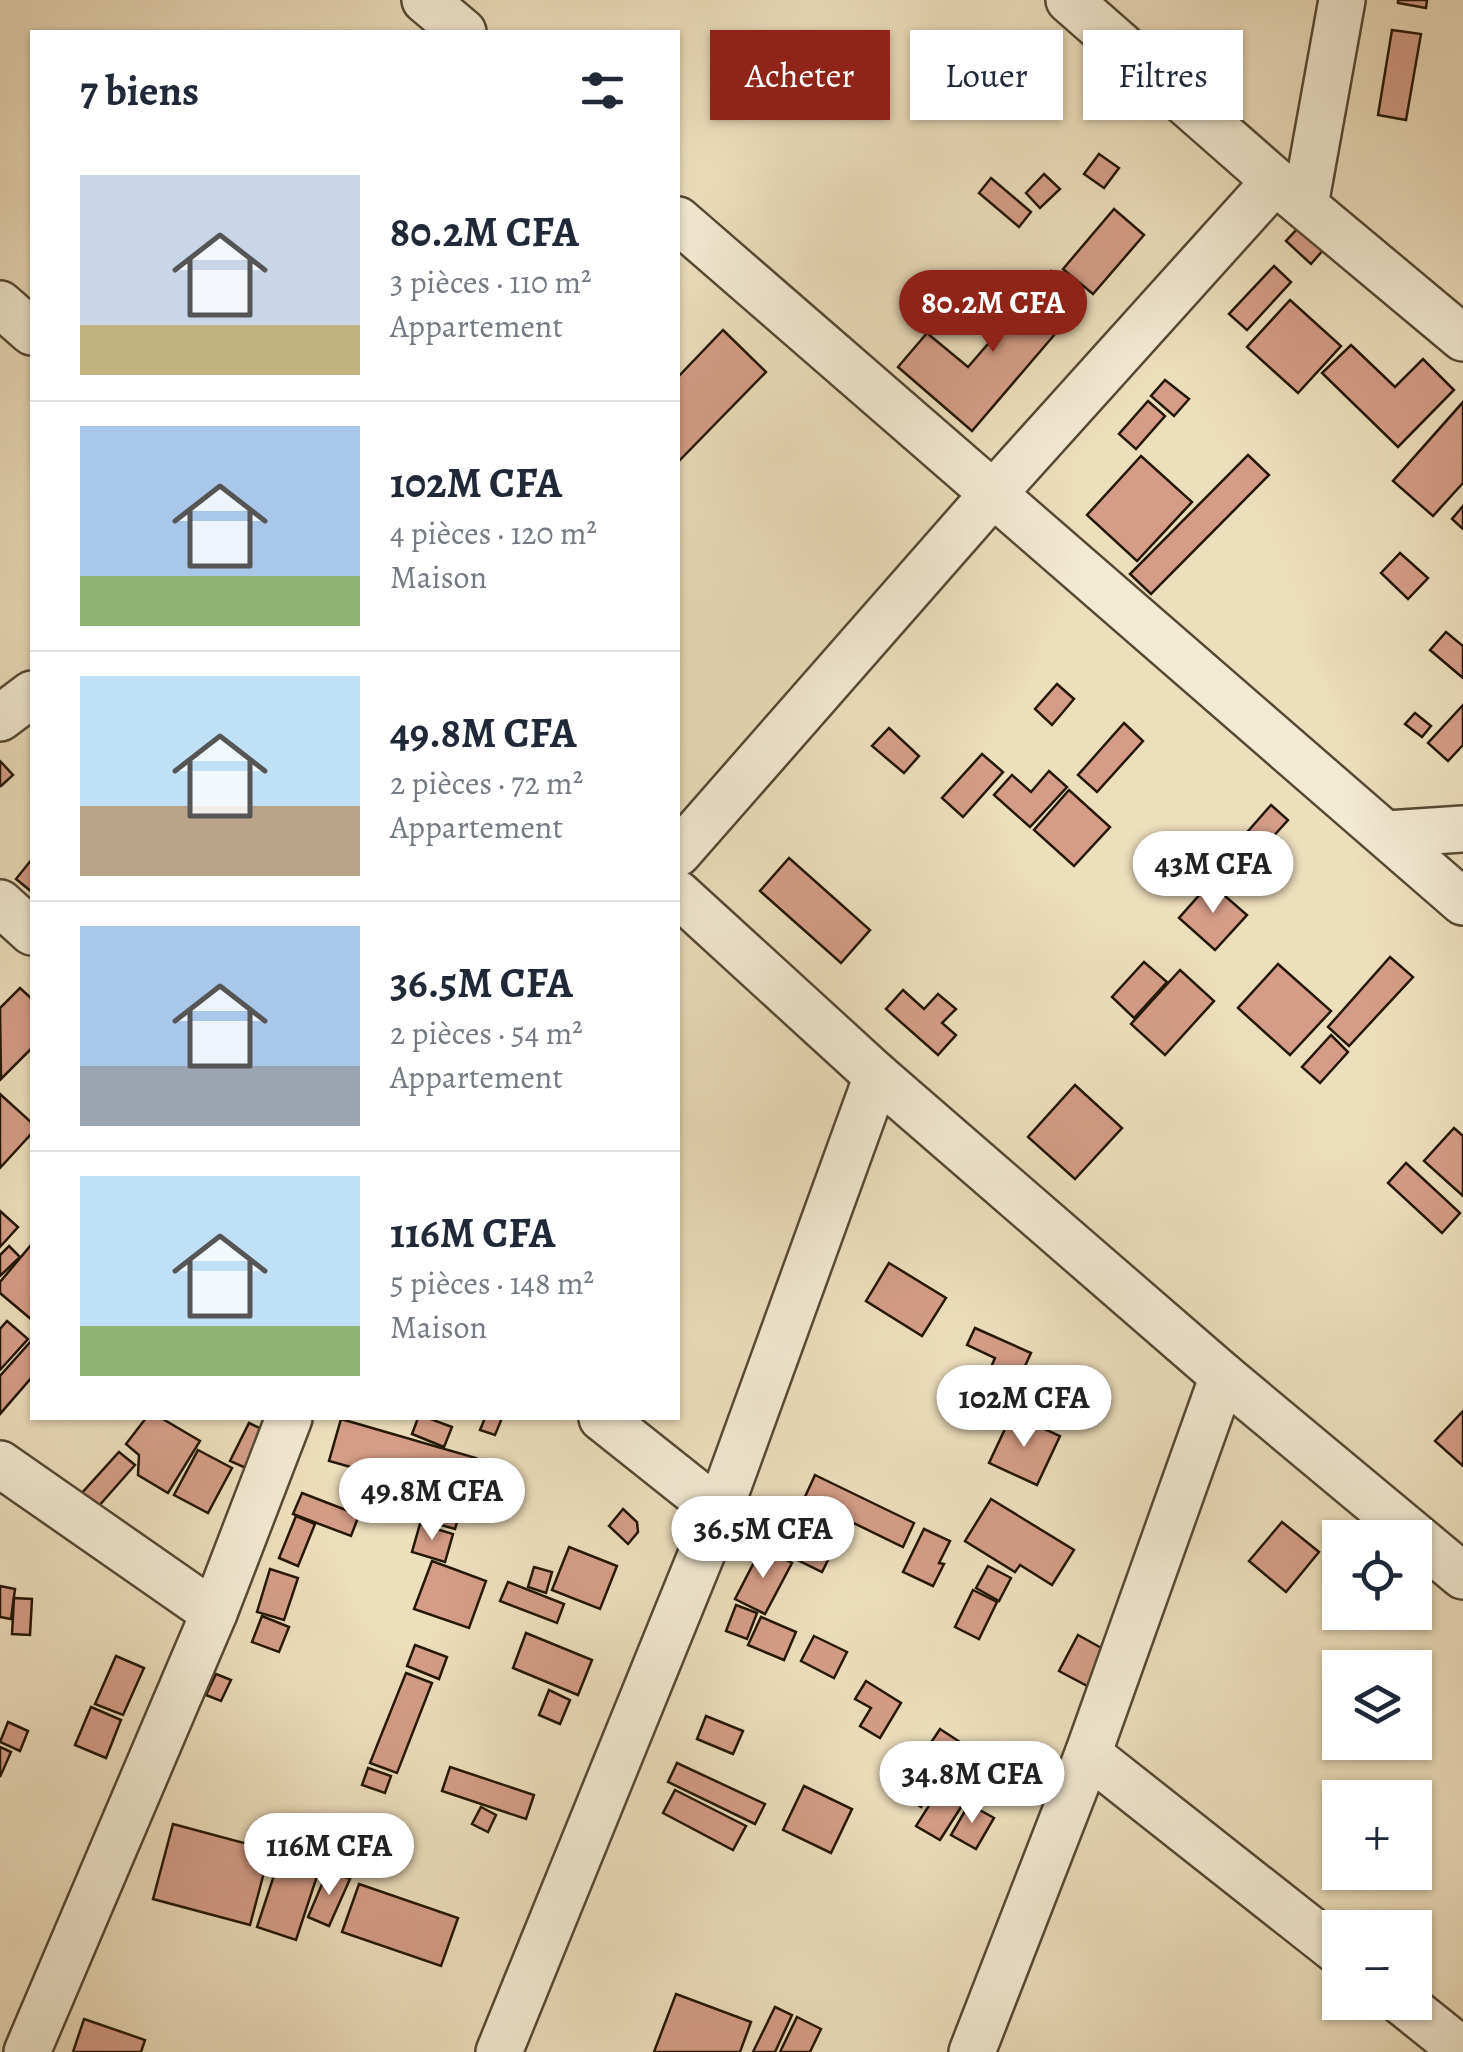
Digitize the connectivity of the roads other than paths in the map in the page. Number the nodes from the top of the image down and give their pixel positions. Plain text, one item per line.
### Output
1 (426, 0) edge
2 (1069, 0) edge
3 (1342, 0) edge
4 (461, 30) edge
5 (1290, 193) junction
6 (680, 222) edge
7 (0, 304) edge
8 (30, 330) edge
9 (1463, 338) edge
10 (992, 495) junction
11 (30, 696) edge
12 (0, 718) edge
13 (1463, 829) edge
14 (1387, 834) junction
15 (680, 850) edge
16 (680, 896) edge
17 (1463, 902) edge
18 (0, 903) edge
19 (30, 930) edge
20 (876, 1076) junction
21 (1222, 1376) junction
22 (288, 1420) edge
23 (605, 1420) edge
24 (0, 1464) edge
25 (719, 1511) junction
26 (1463, 1576) edge
27 (214, 1613) junction
28 (1088, 1754) junction
29 (1322, 1939) edge
30 (1425, 2020) edge
31 (512, 2048) edge
32 (1463, 2050) edge
33 (27, 2052) edge
34 (972, 2052) edge

1 - 4 street
2 - 5 street
3 - 5 street
5 - 9 street
5 - 10 street
6 - 10 street
7 - 8 street
10 - 14 street
10 - 15 street
11 - 12 street
13 - 14 street
14 - 17 street
16 - 20 street
18 - 19 street
20 - 21 street
20 - 25 street
21 - 26 street
21 - 28 street
22 - 27 street
23 - 25 street
24 - 27 street
25 - 31 street
27 - 33 street
28 - 29 street
28 - 34 street
30 - 32 street

